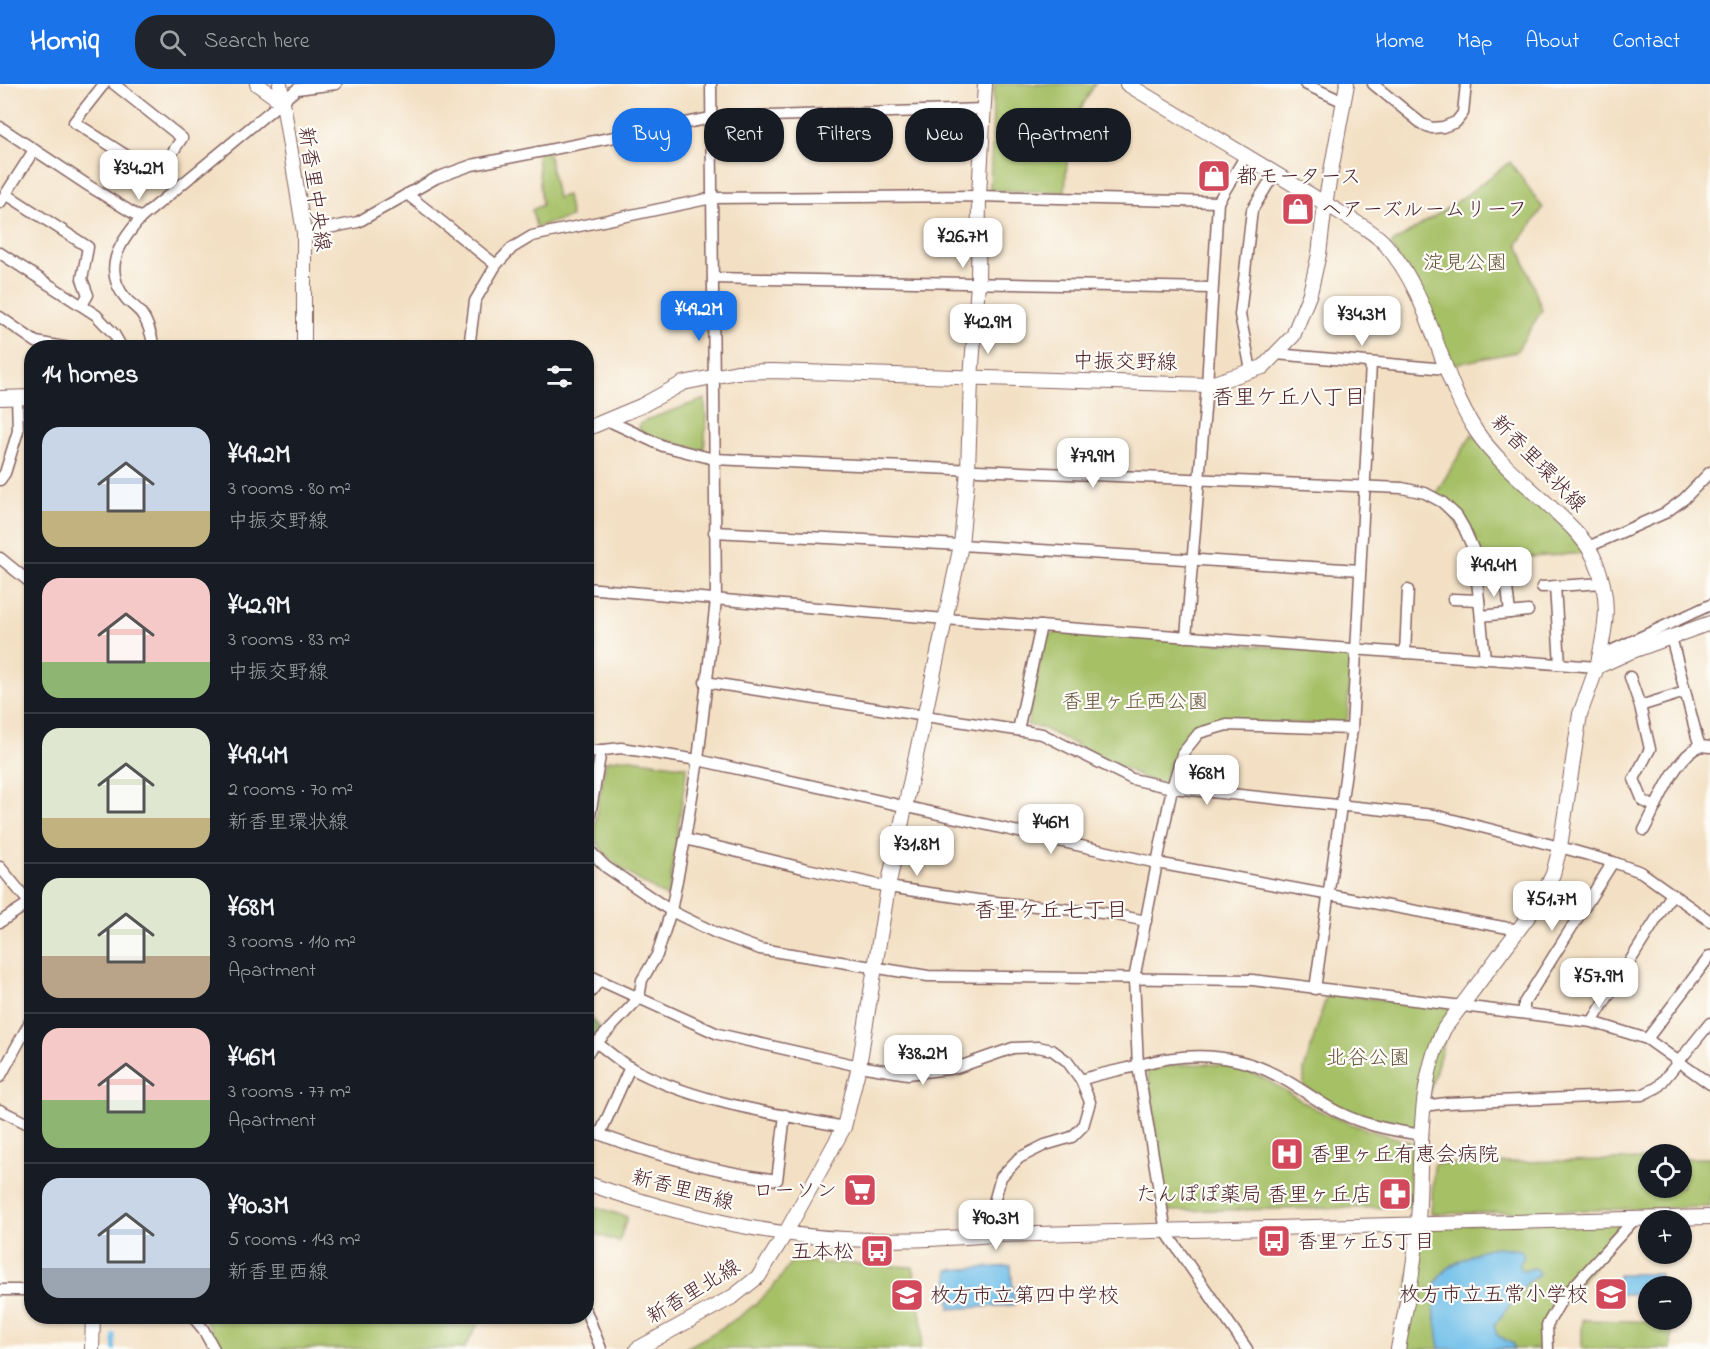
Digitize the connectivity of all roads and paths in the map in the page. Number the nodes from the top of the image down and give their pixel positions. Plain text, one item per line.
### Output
1 (104, 84) edge
2 (114, 84) edge
3 (257, 84) edge
4 (280, 84) edge
5 (336, 84) edge
6 (711, 84) edge
7 (985, 84) edge
8 (1127, 84) edge
9 (1305, 84) edge
10 (1347, 84) edge
11 (1373, 84) edge
12 (1466, 84) edge
13 (282, 102) junction
14 (1344, 102) junction
15 (711, 108) edge
16 (984, 110) edge
17 (905, 112) edge
18 (784, 116) edge
19 (704, 119) edge
20 (0, 127) edge
21 (34, 150) junction
22 (1246, 155) junction
23 (712, 162) edge
24 (981, 162) edge
25 (1275, 173) junction
26 (157, 176) junction
27 (177, 188) junction
28 (407, 194) junction
29 (979, 196) junction
30 (712, 198) junction
31 (3, 199) edge
32 (1218, 202) junction
33 (1325, 204) junction
34 (141, 218) junction
35 (304, 232) junction
36 (0, 253) edge
37 (496, 265) junction
38 (712, 278) junction
39 (978, 284) junction
40 (1212, 288) junction
41 (82, 305) junction
42 (0, 317) edge
43 (33, 340) edge
44 (117, 340) edge
45 (152, 340) edge
46 (304, 340) edge
47 (470, 340) edge
48 (1276, 354) junction
49 (1371, 363) junction
50 (1446, 369) junction
51 (1251, 370) junction
52 (713, 377) junction
53 (971, 379) junction
54 (1207, 385) junction
55 (24, 397) edge
56 (0, 398) edge
57 (609, 421) junction
58 (594, 426) edge
59 (714, 459) junction
60 (968, 470) junction
61 (1710, 472) edge
62 (0, 480) edge
63 (1198, 480) junction
64 (1364, 487) junction
65 (714, 531) junction
66 (961, 544) junction
67 (1588, 547) junction
68 (0, 558) edge
69 (1192, 559) junction
70 (1360, 570) junction
71 (24, 578) edge
72 (1506, 579) dead end
73 (1603, 582) junction
74 (1555, 586) junction
75 (1542, 587) dead end
76 (594, 589) edge
77 (1408, 590) dead end
78 (1452, 599) dead end
79 (716, 600) junction
80 (1479, 600) junction
81 (1710, 605) edge
82 (1528, 611) dead end
83 (1510, 613) junction
84 (1481, 616) junction
85 (945, 620) junction
86 (1710, 623) edge
87 (1041, 626) junction
88 (1186, 637) junction
89 (1671, 637) junction
90 (1355, 649) junction
91 (1405, 653) junction
92 (1485, 659) junction
93 (1598, 661) junction
94 (1560, 664) junction
95 (1630, 676) dead end
96 (705, 682) junction
97 (1685, 692) junction
98 (1640, 706) junction
99 (924, 714) junction
100 (1352, 729) junction
101 (1018, 730) junction
102 (1705, 746) edge
103 (601, 750) junction
104 (594, 751) edge
105 (698, 760) junction
106 (1172, 788) junction
107 (594, 791) edge
108 (905, 806) junction
109 (1342, 806) junction
110 (1656, 807) junction
111 (1644, 830) dead end
112 (685, 839) junction
113 (1560, 847) junction
114 (594, 855) edge
115 (1613, 861) junction
116 (1157, 863) junction
117 (0, 867) edge
118 (888, 887) junction
119 (1330, 894) junction
120 (1672, 894) junction
121 (24, 897) edge
122 (24, 908) edge
123 (671, 911) junction
124 (1146, 921) junction
125 (1710, 921) edge
126 (0, 922) edge
127 (1519, 930) junction
128 (1710, 956) edge
129 (874, 967) junction
130 (594, 978) edge
131 (1134, 979) junction
132 (599, 981) junction
133 (594, 988) edge
134 (1315, 989) junction
135 (639, 998) junction
136 (1461, 1004) junction
137 (1524, 1013) junction
138 (1592, 1022) junction
139 (1710, 1023) edge
140 (24, 1033) edge
141 (1647, 1039) junction
142 (597, 1043) junction
143 (594, 1046) edge
144 (1679, 1062) junction
145 (859, 1066) junction
146 (1138, 1066) junction
147 (630, 1067) junction
148 (0, 1077) edge
149 (1081, 1080) junction
150 (1710, 1084) edge
151 (1424, 1106) junction
152 (0, 1110) edge
153 (785, 1115) junction
154 (24, 1122) edge
155 (844, 1127) junction
156 (594, 1132) edge
157 (600, 1134) junction
158 (1423, 1135) junction
159 (594, 1186) edge
160 (1710, 1217) edge
161 (1634, 1220) junction
162 (1418, 1225) junction
163 (1166, 1232) junction
164 (785, 1234) junction
165 (995, 1235) junction
166 (0, 1290) edge
167 (24, 1290) edge
168 (93, 1324) edge
169 (198, 1324) edge
170 (591, 1324) edge
171 (92, 1349) edge
172 (214, 1349) edge
173 (601, 1349) edge
174 (637, 1349) edge
175 (1247, 1349) edge
176 (1398, 1349) edge
177 (1548, 1349) edge

1 - 26 street
2 - 26 street
3 - 13 street, 新香里中央線
4 - 13 street
5 - 13 street
6 - 15 street
7 - 16 street, 新香里北線
8 - 22 street, 新香里環状線
9 - 14 street
10 - 14 street, 中振交野線
11 - 12 street
13 - 27 street
13 - 35 street, 新香里中央線
14 - 33 street, 中振交野線
17 - 18 street
19 - 28 street
20 - 21 street
21 - 31 street
21 - 34 street
22 - 25 street, 新香里環状線
22 - 32 street
23 - 30 street
24 - 29 street, 新香里北線
25 - 33 street, 新香里環状線
25 - 51 street
26 - 27 street
27 - 34 street
28 - 35 street
28 - 37 street
29 - 30 street
29 - 32 street
29 - 39 street, 新香里北線
30 - 37 street
30 - 38 street
31 - 41 street
32 - 40 street
33 - 48 street, 中振交野線
33 - 50 street, 新香里環状線
34 - 45 street
35 - 46 street, 新香里中央線
36 - 41 street
37 - 47 street
38 - 39 street
38 - 52 street
39 - 40 street
39 - 53 street, 新香里北線
40 - 54 street
41 - 44 street
42 - 43 street
48 - 49 street
48 - 51 street, 中振交野線
49 - 50 street
49 - 64 street
50 - 67 street, 新香里環状線
51 - 54 street, 中振交野線
52 - 53 street, 中振交野線
52 - 57 street, 中振交野線
52 - 59 street
53 - 54 street, 中振交野線
53 - 60 street, 新香里北線
54 - 63 street
55 - 56 street
55 - 62 street
57 - 58 street, 中振交野線
57 - 59 street
59 - 60 street
59 - 65 street
60 - 63 street
60 - 66 street, 新香里北線
61 - 67 street
63 - 64 street
63 - 69 street
64 - 70 street
64 - 80 street
65 - 66 street
65 - 79 street
66 - 69 street
66 - 85 street, 新香里北線
67 - 73 street, 新香里環状線
68 - 71 street
69 - 70 street
69 - 88 street
70 - 90 street
72 - 83 street
73 - 74 street
73 - 93 street, 新香里環状線
74 - 75 street
74 - 94 street
76 - 79 street
77 - 91 street
78 - 80 street
79 - 85 street
79 - 96 street
80 - 84 street
81 - 93 street
82 - 83 street
83 - 84 street
84 - 92 street
85 - 87 street
85 - 99 street, 新香里北線
86 - 89 street
87 - 88 street
87 - 101 street
88 - 90 street
89 - 93 street
89 - 97 street
90 - 91 street
90 - 100 street
91 - 92 street
92 - 94 street
93 - 94 street
93 - 113 street, 新香里環状線
95 - 98 street
96 - 99 street
96 - 105 street
97 - 98 street
97 - 102 street
98 - 110 street
99 - 101 street
99 - 108 street, 新香里北線
100 - 106 street
100 - 109 street
101 - 106 street
102 - 110 street
103 - 104 street
103 - 105 street
103 - 107 street
105 - 108 street
105 - 112 street
106 - 109 street
106 - 116 street
108 - 116 street
108 - 118 street, 新香里北線
109 - 113 street
109 - 119 street
110 - 111 street
112 - 118 street
112 - 123 street
113 - 115 street
113 - 127 street, 新香里環状線
114 - 123 street
115 - 120 street
115 - 137 street
116 - 119 street
116 - 124 street
117 - 121 street
118 - 124 street
118 - 129 street, 新香里北線
119 - 127 street
119 - 134 street
120 - 125 street
120 - 138 street
122 - 126 street
123 - 129 street
123 - 135 street
124 - 131 street
127 - 136 street, 新香里環状線
128 - 141 street
129 - 131 street
129 - 145 street, 新香里北線
130 - 132 street
131 - 134 street
131 - 146 street
132 - 133 street
132 - 135 street
134 - 136 street
135 - 142 street
135 - 145 street
136 - 137 street
136 - 151 street, 新香里環状線
137 - 138 street
138 - 141 street
139 - 144 street
140 - 148 street
141 - 144 street
142 - 143 street
142 - 147 street
144 - 150 street
144 - 151 street
145 - 149 street
145 - 155 street, 新香里北線
146 - 149 street
146 - 158 street
146 - 163 street
147 - 153 street
147 - 157 street
149 - 165 street
151 - 158 street, 新香里環状線
152 - 154 street
153 - 155 street
153 - 157 street
155 - 164 street, 新香里北線
156 - 157 street
158 - 162 street, 新香里環状線
159 - 164 street, 新香里西線
160 - 161 street, 新香里西線
161 - 162 street, 新香里西線
161 - 177 street
162 - 163 street, 新香里西線
162 - 176 street, 新香里環状線
163 - 165 street, 新香里西線
163 - 175 street
164 - 165 street, 新香里西線
164 - 174 street, 新香里北線
166 - 167 street
168 - 171 street
169 - 172 street
170 - 173 street

